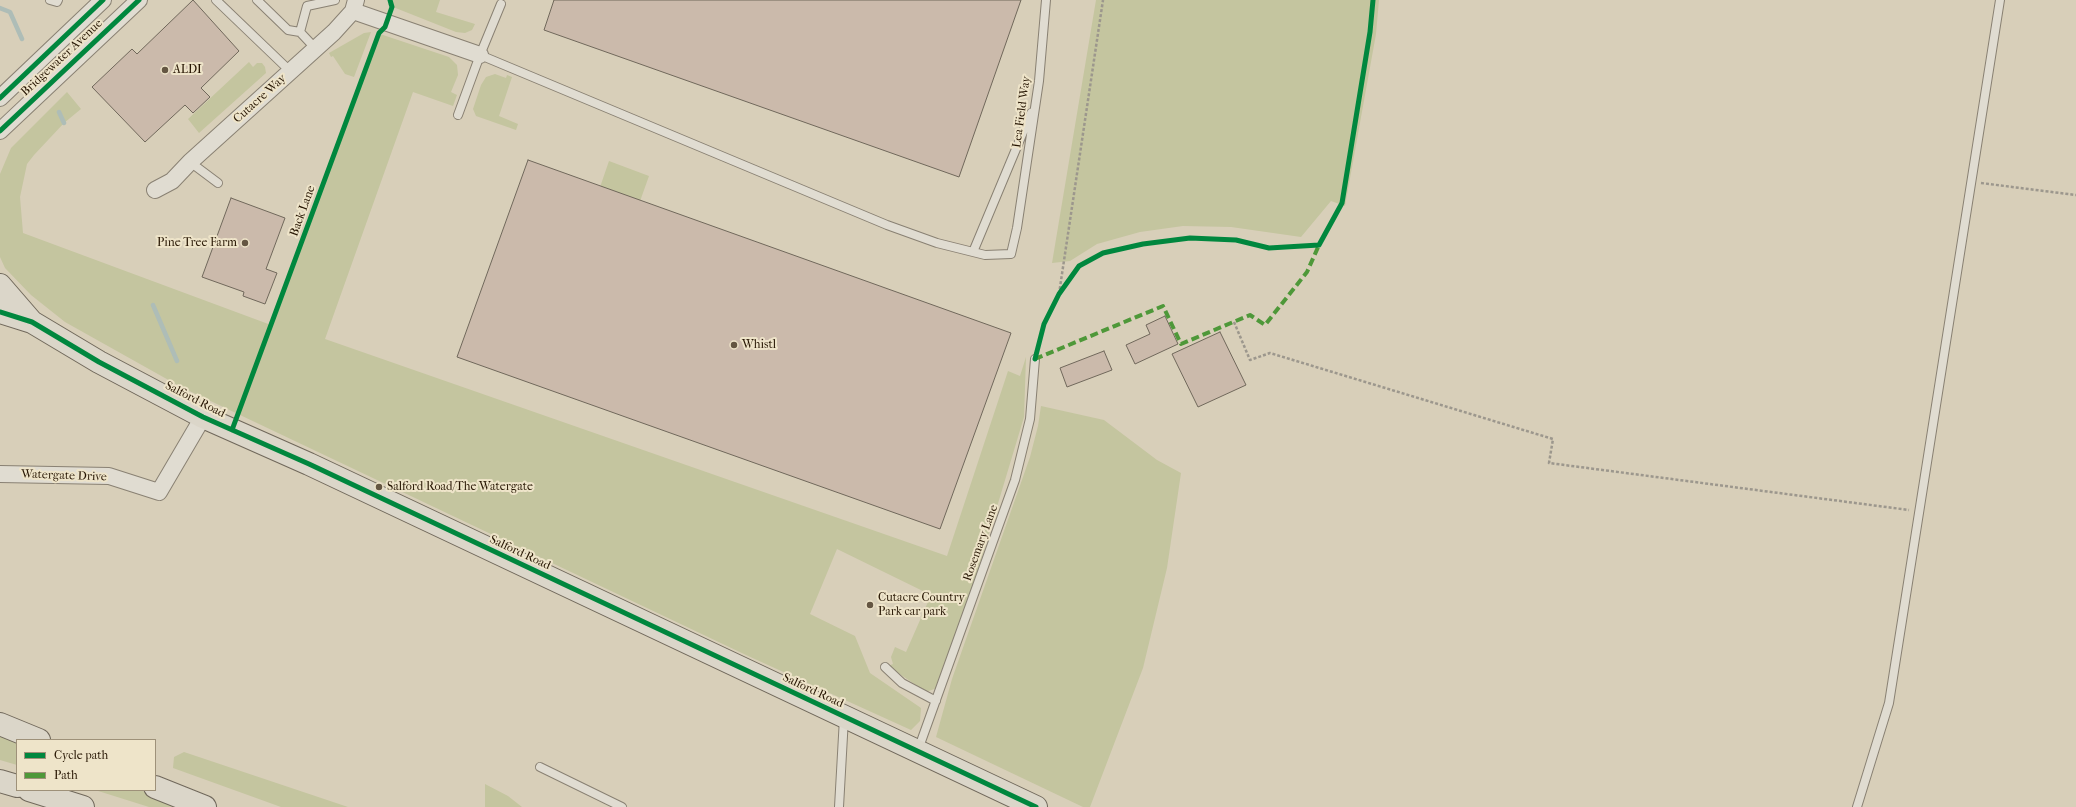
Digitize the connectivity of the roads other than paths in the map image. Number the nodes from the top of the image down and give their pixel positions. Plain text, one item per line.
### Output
1 (50, 0) edge
2 (58, 0) edge
3 (103, 0) edge
4 (139, 0) edge
5 (216, 0) edge
6 (257, 0) edge
7 (335, 0) edge
8 (1046, 0) edge
9 (2000, 0) edge
10 (501, 4) dead end
11 (354, 5) edge
12 (300, 32) junction
13 (315, 48) junction
14 (480, 55) junction
15 (290, 71) junction
16 (0, 98) edge
17 (1036, 100) junction
18 (458, 115) dead end
19 (0, 131) edge
20 (190, 162) junction
21 (218, 183) dead end
22 (155, 190) dead end
23 (973, 252) junction
24 (0, 285) edge
25 (0, 312) edge
26 (32, 322) junction
27 (1035, 359) dead end
28 (203, 417) junction
29 (0, 474) edge
30 (885, 667) dead end
31 (936, 701) junction
32 (844, 717) junction
33 (0, 724) edge
34 (37, 739) edge
35 (918, 751) junction
36 (540, 767) dead end
37 (0, 781) edge
38 (16, 786) edge
39 (156, 787) edge
40 (32, 791) edge
41 (83, 807) edge
42 (205, 807) edge
43 (622, 807) edge
44 (839, 807) edge
45 (1036, 807) edge
46 (1857, 807) edge

1 - 2 lane
3 - 16 street, Bridgewater Avenue
4 - 19 street, Bridgewater Avenue
5 - 15 lane
6 - 12 lane
7 - 12 lane
8 - 17 lane, Lea Field Way
9 - 46 lane
10 - 14 lane
11 - 13 street, Cutacre Way
11 - 14 street
12 - 13 lane
13 - 15 street, Cutacre Way
14 - 18 lane
14 - 23 lane
15 - 20 street, Cutacre Way
17 - 23 lane
17 - 23 lane, Lea Field Way
20 - 21 lane
20 - 22 street, Cutacre Way
24 - 26 main road, Salford Road
25 - 26 main road, Salford Road
26 - 28 main road, Salford Road
27 - 31 lane, Rosemary Lane
28 - 29 street, Watergate Drive
28 - 32 main road, Salford Road
30 - 31 lane
31 - 35 lane, Rosemary Lane
32 - 35 main road, Salford Road
32 - 44 lane
33 - 34 main road
35 - 45 main road, Salford Road
36 - 43 lane
37 - 38 main road
39 - 42 main road
40 - 41 main road

